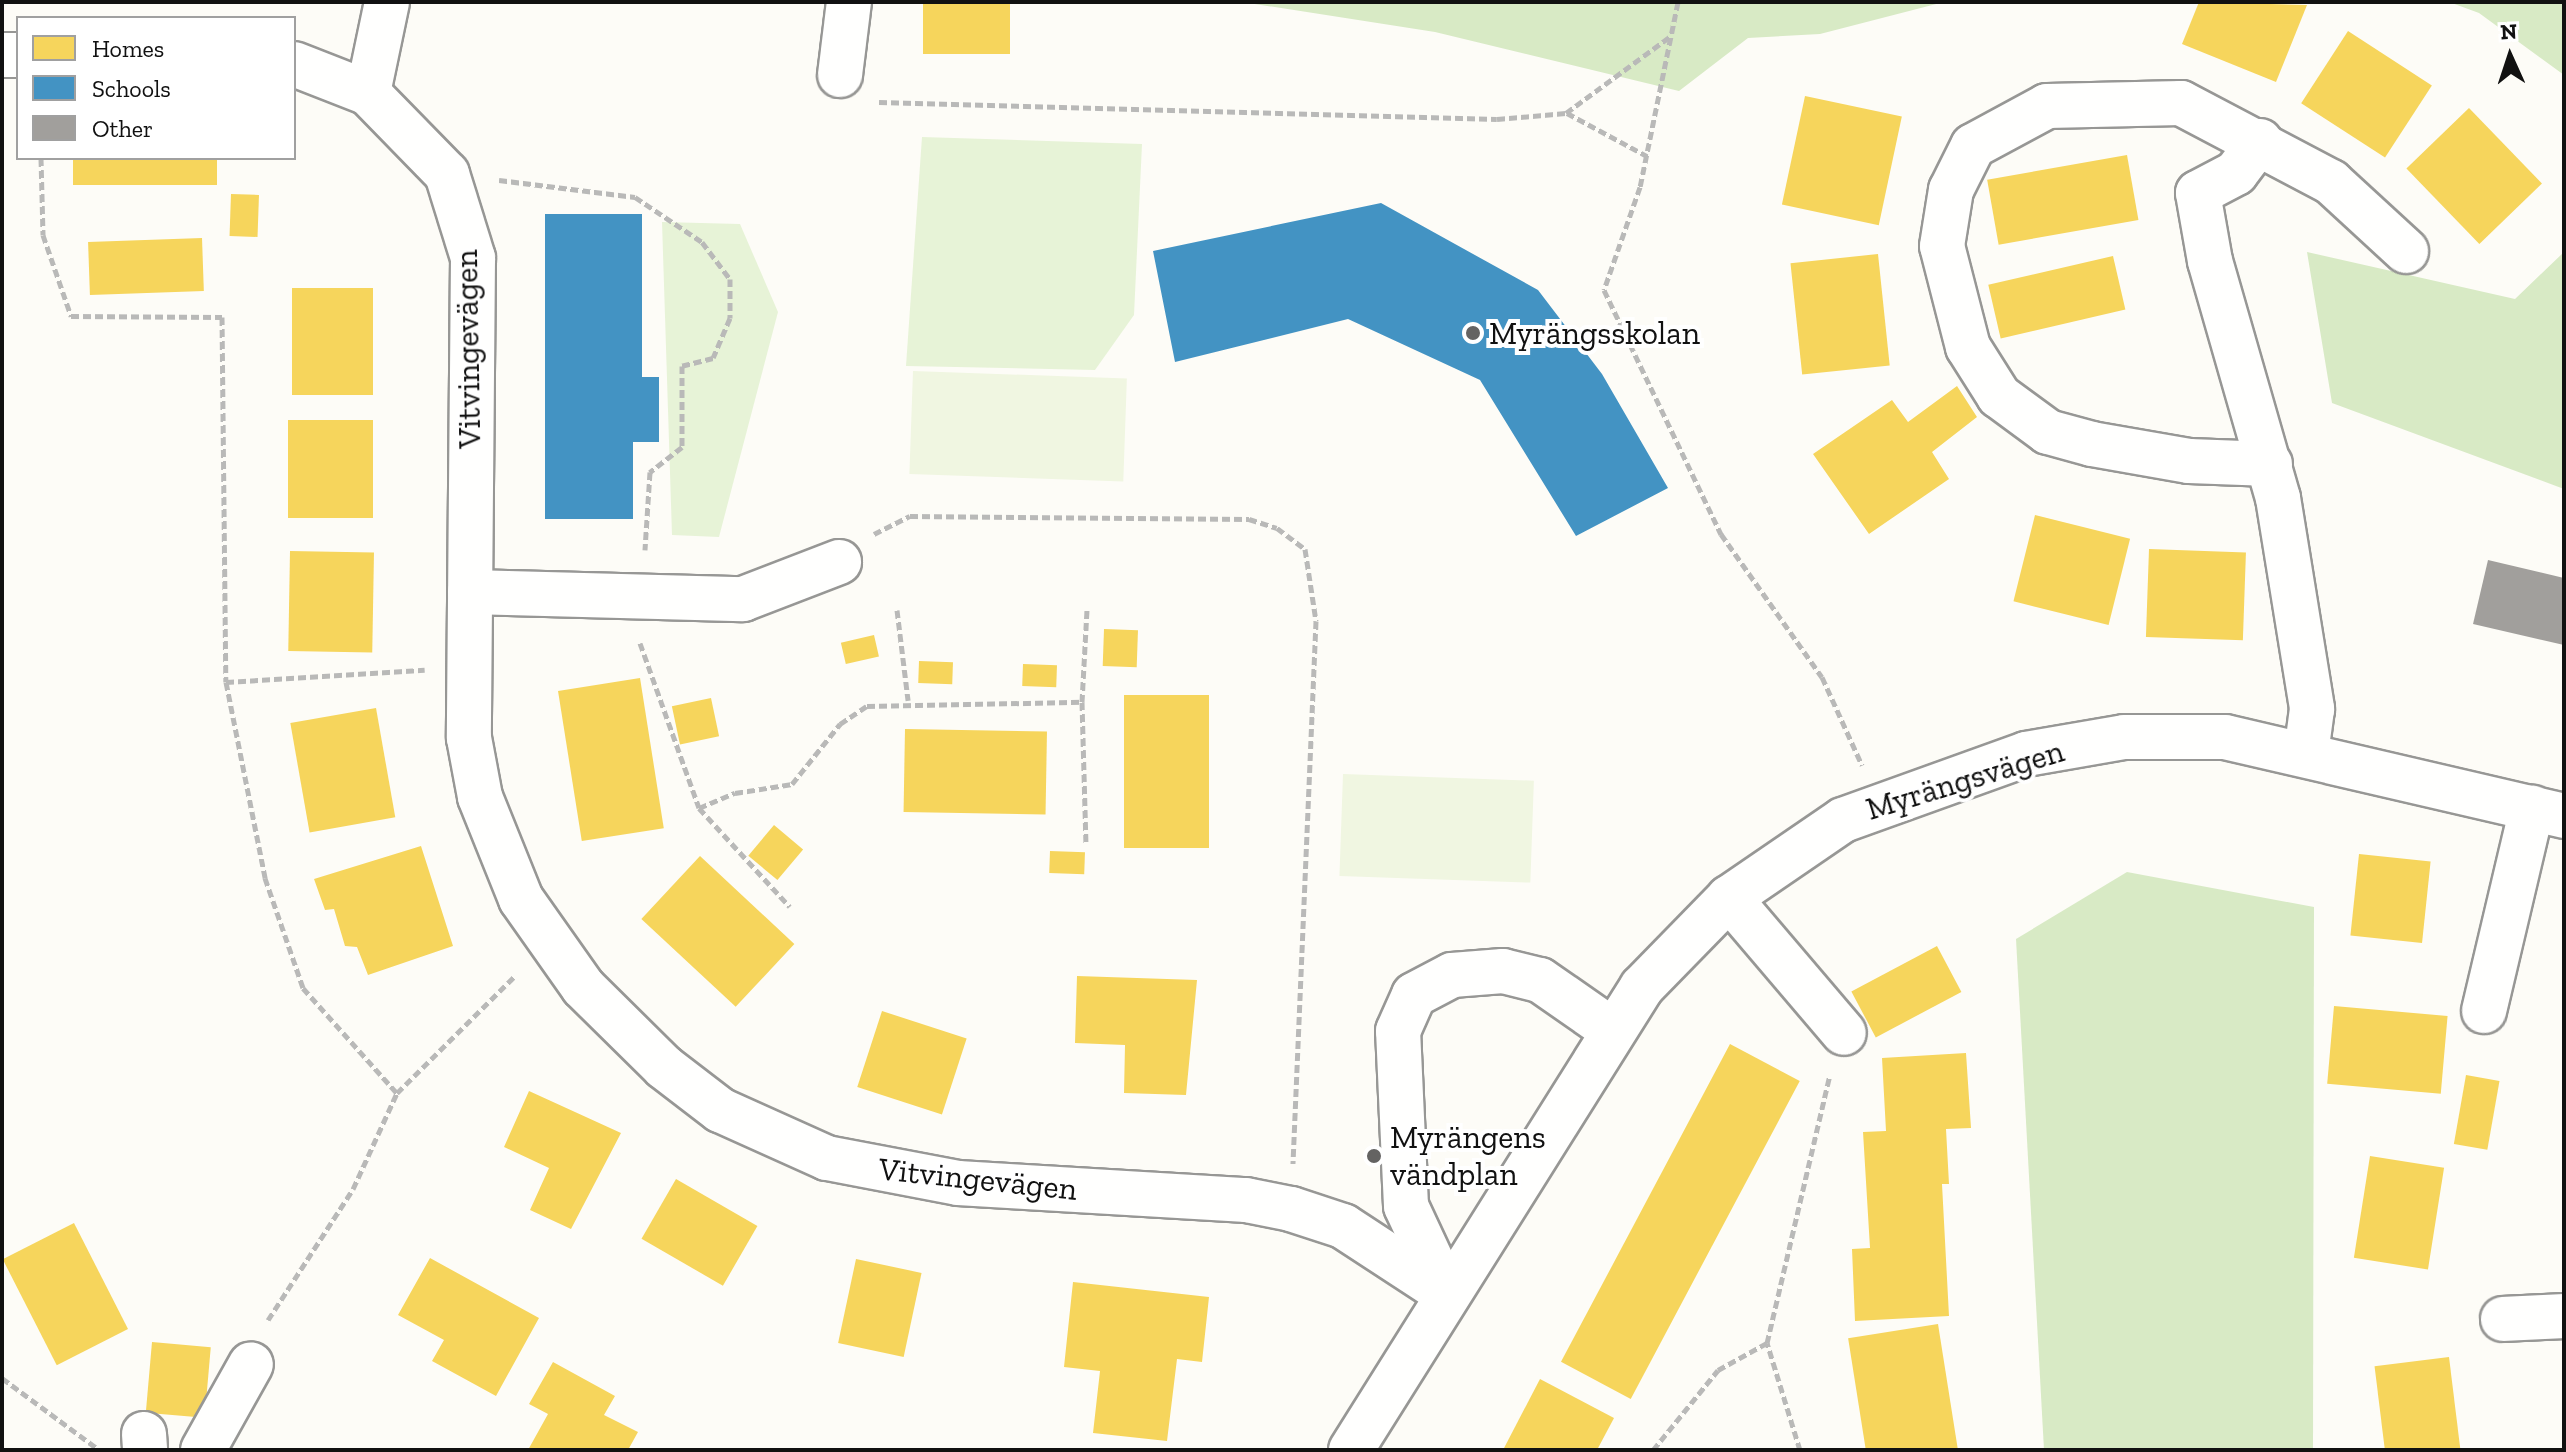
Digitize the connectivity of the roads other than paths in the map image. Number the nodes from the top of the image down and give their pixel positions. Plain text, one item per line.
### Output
1 (387, 2) edge
2 (849, 2) edge
3 (296, 65) edge
4 (840, 75) road end
5 (368, 93) junction
6 (2260, 141) junction
7 (2406, 251) dead end
8 (2270, 464) junction
9 (839, 562) road end
10 (470, 592) junction
11 (2306, 754) junction
12 (2548, 812) edge
13 (1729, 898) junction
14 (2484, 1011) dead end
15 (1612, 1030) junction
16 (1844, 1033) road end
17 (1447, 1294) junction
18 (2564, 1316) edge
19 (2503, 1319) dead end
20 (251, 1364) road end
21 (203, 1450) edge
22 (1351, 1450) edge

1 - 5 street
2 - 4 street
3 - 5 street, Vitvingevägen
5 - 10 street, Vitvingevägen
6 - 7 street
6 - 8 street
6 - 8 street
8 - 11 street
9 - 10 street
10 - 17 street, Vitvingevägen
11 - 12 street, Myrängsvägen
11 - 13 street, Myrängsvägen
12 - 14 street
13 - 15 street, Myrängsvägen
13 - 16 street
15 - 17 street, Myrängsvägen
15 - 17 street
17 - 22 street, Myrängsvägen
18 - 19 street
20 - 21 street

